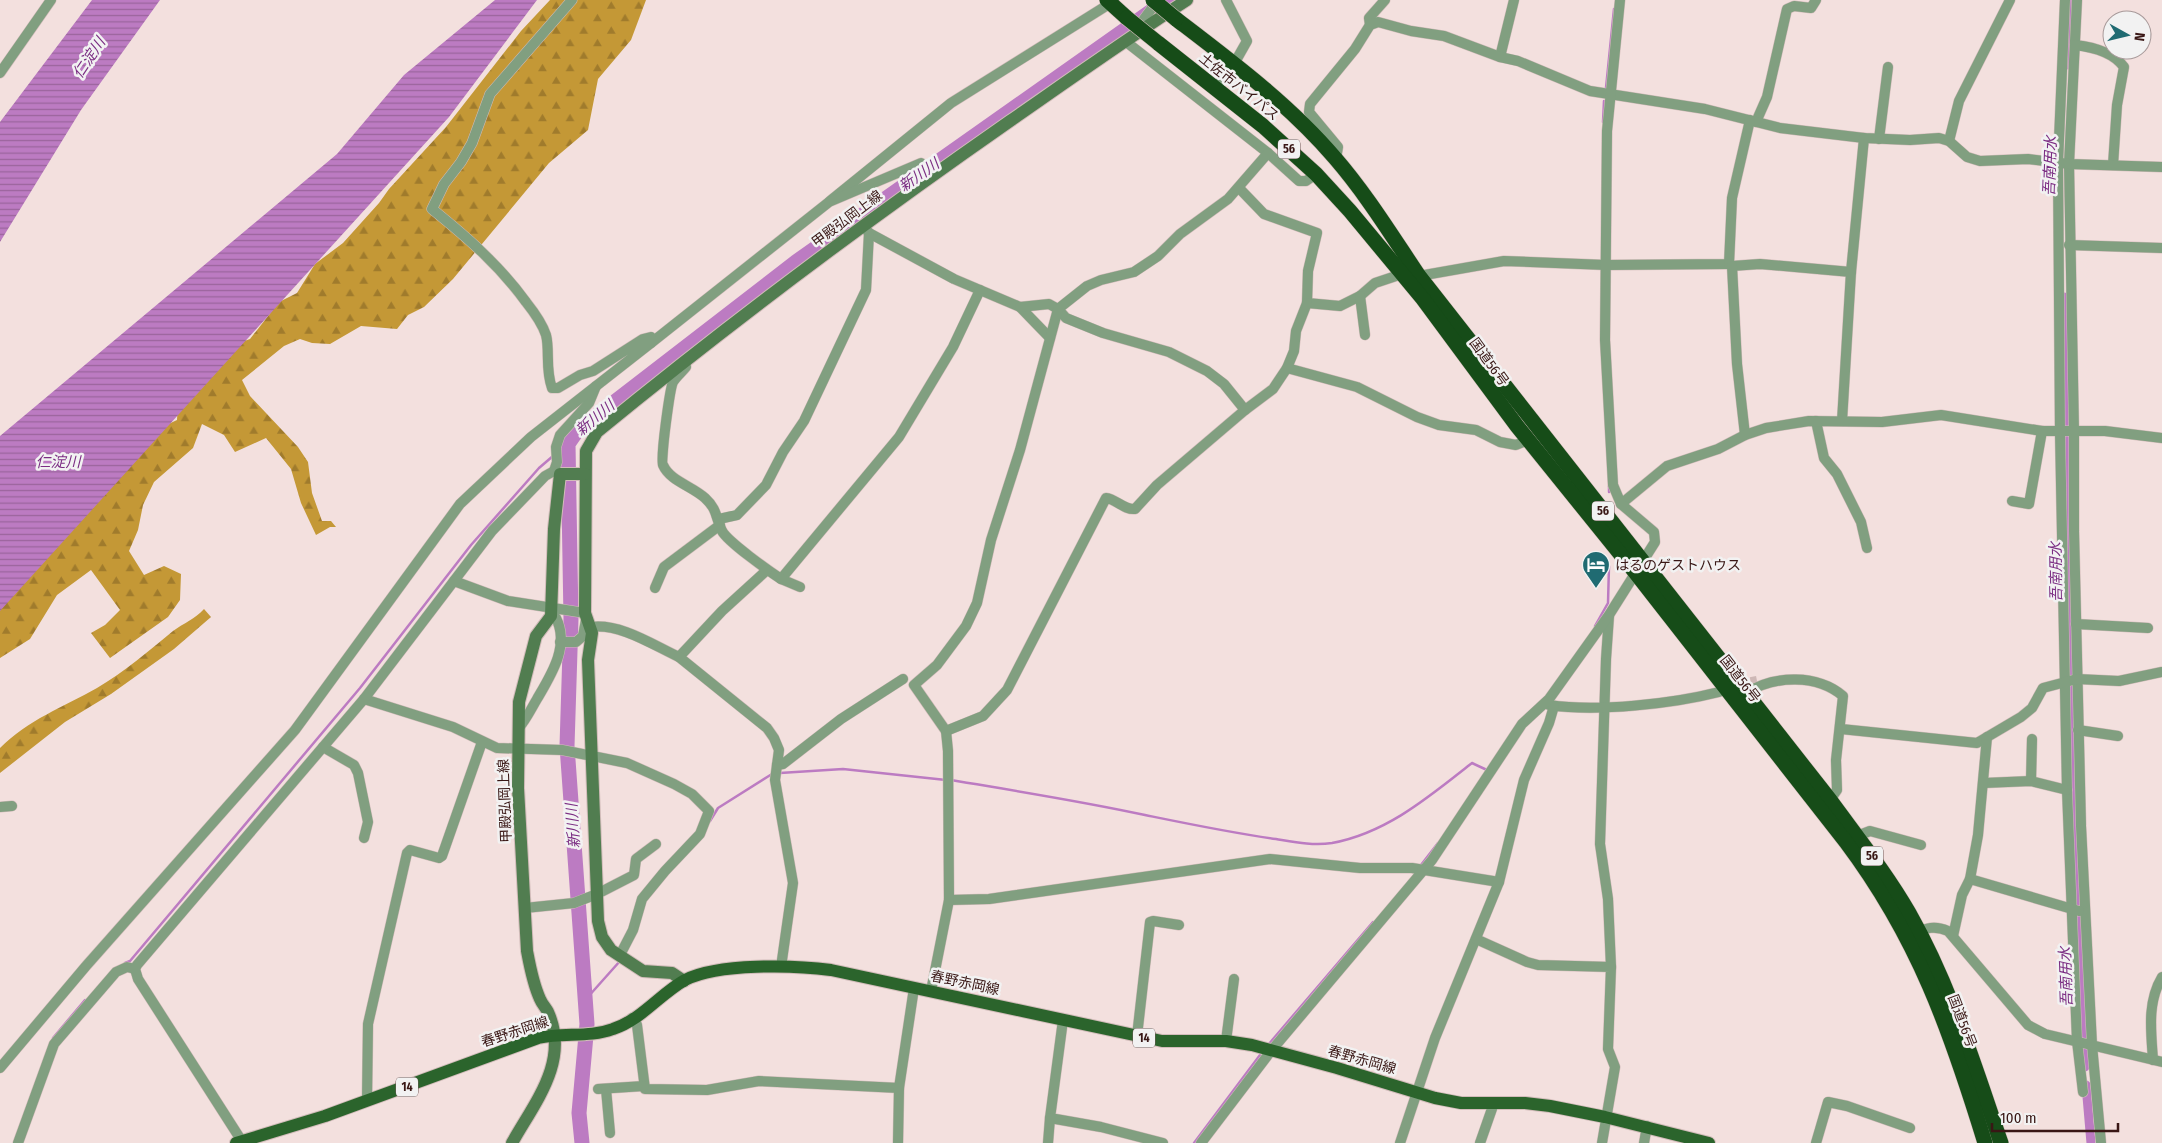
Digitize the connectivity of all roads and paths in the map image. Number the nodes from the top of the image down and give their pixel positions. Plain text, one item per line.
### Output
1 (51, 0) edge
2 (572, 0) edge
3 (1153, 0) edge
4 (1158, 0) edge
5 (1187, 0) edge
6 (1226, 0) edge
7 (1385, 0) edge
8 (1514, 0) edge
9 (1620, 0) edge
10 (1816, 0) edge
11 (2010, 0) edge
12 (2065, 0) edge
13 (2077, 0) edge
14 (1110, 1) edge
15 (1370, 25) junction
16 (1129, 38) junction
17 (2075, 45) junction
18 (1500, 58) junction
19 (1234, 64) junction
20 (1888, 67) dead end
21 (0, 73) edge
22 (1215, 88) junction
23 (1609, 96) junction
24 (1753, 121) junction
25 (1864, 138) junction
26 (1879, 139) junction
27 (1949, 140) junction
28 (1268, 153) junction
29 (1336, 158) junction
30 (2063, 163) junction
31 (2113, 165) junction
32 (2162, 167) edge
33 (938, 172) junction
34 (1316, 174) junction
35 (1239, 188) junction
36 (830, 201) junction
37 (866, 229) junction
38 (2069, 245) junction
39 (2162, 248) edge
40 (1606, 265) junction
41 (1731, 265) junction
42 (1850, 272) junction
43 (1402, 274) junction
44 (1419, 276) junction
45 (980, 290) junction
46 (1360, 296) junction
47 (1306, 303) junction
48 (1020, 307) junction
49 (1058, 309) junction
50 (1365, 335) dead end
51 (1050, 338) junction
52 (651, 343) junction
53 (685, 360) junction
54 (1287, 368) junction
55 (596, 385) junction
56 (1246, 410) junction
57 (1816, 421) junction
58 (1842, 421) junction
59 (2042, 431) junction
60 (2067, 432) junction
61 (1745, 435) junction
62 (2162, 438) edge
63 (1528, 440) junction
64 (557, 473) junction
65 (585, 474) junction
66 (2012, 502) dead end
67 (1621, 504) junction
68 (720, 522) junction
69 (1867, 548) dead end
70 (1639, 567) junction
71 (767, 570) junction
72 (782, 578) junction
73 (454, 581) junction
74 (800, 587) dead end
75 (654, 588) dead end
76 (551, 612) junction
77 (1609, 615) junction
78 (580, 616) junction
79 (2076, 624) junction
80 (2148, 628) dead end
81 (568, 642) junction
82 (679, 656) junction
83 (2162, 672) edge
84 (903, 679) dead end
85 (1786, 680) junction
86 (2071, 680) junction
87 (1757, 681) tunnel mouth
88 (1725, 687) junction
89 (1708, 690) dead end
90 (1746, 693) junction
91 (364, 699) junction
92 (1675, 700) junction
93 (1543, 704) junction
94 (1554, 706) junction
95 (1604, 707) junction
96 (518, 729) junction
97 (1841, 729) junction
98 (2078, 730) junction
99 (946, 731) junction
100 (2118, 736) dead end
101 (1987, 737) junction
102 (2032, 739) dead end
103 (482, 742) junction
104 (323, 747) junction
105 (518, 750) junction
106 (592, 756) junction
107 (777, 767) junction
108 (2030, 781) junction
109 (1984, 784) junction
110 (2067, 790) junction
111 (1830, 800) junction
112 (12, 806) dead end
113 (0, 807) edge
114 (1857, 836) junction
115 (364, 838) dead end
116 (656, 844) dead end
117 (1921, 844) dead end
118 (1422, 870) junction
119 (1970, 879) junction
120 (1499, 882) junction
121 (597, 894) junction
122 (949, 900) junction
123 (525, 908) junction
124 (2073, 910) junction
125 (2085, 912) junction
126 (1179, 925) dead end
127 (1913, 934) junction
128 (1953, 936) junction
129 (1476, 939) junction
130 (622, 957) junction
131 (781, 967) junction
132 (1611, 967) junction
133 (135, 970) junction
134 (2162, 977) edge
135 (1234, 978) dead end
136 (684, 980) junction
137 (914, 988) junction
138 (931, 991) junction
139 (632, 1018) junction
140 (1063, 1020) junction
141 (554, 1034) junction
142 (1137, 1036) junction
143 (1226, 1041) junction
144 (2084, 1043) junction
145 (1271, 1051) junction
146 (2157, 1061) edge
147 (0, 1068) edge
148 (644, 1086) junction
149 (899, 1088) junction
150 (1416, 1092) junction
151 (2083, 1092) dead end
152 (367, 1102) junction
153 (1494, 1103) junction
154 (1605, 1117) junction
155 (1050, 1118) junction
156 (1646, 1126) junction
157 (1910, 1128) dead end
158 (610, 1133) dead end
159 (240, 1142) edge
160 (18, 1143) edge
161 (512, 1143) edge
162 (898, 1143) edge
163 (1048, 1143) edge
164 (1163, 1143) edge
165 (1201, 1143) edge
166 (1400, 1143) edge
167 (1480, 1143) edge
168 (1602, 1143) edge
169 (1644, 1143) edge
170 (1710, 1143) edge
171 (1816, 1143) edge
172 (1985, 1143) edge
173 (2001, 1143) edge
174 (2101, 1143) edge

1 - 21 street
2 - 52 street
3 - 19 highway, 土佐市バイパス / 56, bridge
4 - 16 street
5 - 16 main road, 甲殿弘岡上線
6 - 19 street
7 - 15 street
8 - 18 street
9 - 23 street
10 - 24 street
11 - 27 street
12 - 30 street
13 - 17 street
14 - 22 highway, 土佐市バイパス / 56, bridge
14 - 36 street
15 - 18 street
15 - 29 street
16 - 28 street
16 - 33 main road, 甲殿弘岡上線
17 - 30 street
17 - 31 street
18 - 23 street
19 - 22 street
19 - 29 highway, 土佐市バイパス / 56
20 - 26 street
22 - 34 highway, 土佐市バイパス / 56
23 - 24 street
23 - 40 street
24 - 25 street
24 - 41 street
25 - 26 street
25 - 42 street
26 - 27 street
27 - 30 street
28 - 34 street
28 - 35 street
29 - 44 highway, 土佐市バイパス / 56
30 - 31 street
30 - 38 street
30 - 60 street
31 - 32 street
33 - 36 street
33 - 37 main road, 甲殿弘岡上線
34 - 43 highway, 土佐市バイパス / 56
35 - 47 street
35 - 49 street
36 - 52 street
37 - 45 street
37 - 53 main road, 甲殿弘岡上線
37 - 68 street
38 - 39 street
38 - 60 street
40 - 41 street
40 - 44 street
40 - 67 street
41 - 42 street
41 - 61 street
42 - 58 street
43 - 44 street
43 - 46 street
43 - 63 highway, 国道56号 / 56
44 - 70 highway, 国道56号 / 56
45 - 48 street
45 - 72 street
46 - 47 street
46 - 50 street
47 - 54 street
48 - 49 street
48 - 51 street
49 - 51 street
49 - 56 street
51 - 99 street
52 - 55 street
53 - 65 main road, 甲殿弘岡上線
53 - 68 street
54 - 56 street
54 - 63 street
55 - 64 street
55 - 147 street
56 - 99 street
57 - 58 street
57 - 61 street
57 - 69 street
58 - 59 street
59 - 60 street
59 - 66 street
60 - 62 street
60 - 79 street
60 - 86 street
61 - 67 street
63 - 70 highway, 国道56号 / 56
64 - 65 main road
64 - 73 street
64 - 76 main road
65 - 78 main road, 甲殿弘岡上線
67 - 70 street
68 - 71 street
68 - 75 street
70 - 77 street
70 - 88 highway, 国道56号 / 56
70 - 90 highway, 国道56号 / 56
71 - 72 street
71 - 82 street
72 - 74 street
73 - 76 street
73 - 91 street
76 - 78 street
76 - 81 street
76 - 96 main road, 甲殿弘岡上線
77 - 93 street
77 - 95 street
78 - 81 street
78 - 82 street
78 - 106 main road, 甲殿弘岡上線
79 - 80 street
79 - 86 street
81 - 96 street
82 - 107 street
83 - 86 street
84 - 107 street
85 - 87 street
85 - 90 street
85 - 97 street
86 - 98 street
86 - 101 street
86 - 110 street
88 - 92 street
88 - 127 highway, 国道56号 / 56
89 - 92 street
90 - 111 highway, 国道56号 / 56
91 - 103 street
91 - 104 street
92 - 95 street
93 - 94 street
93 - 118 street
94 - 95 street
94 - 120 street
95 - 132 street
96 - 105 main road, 甲殿弘岡上線
97 - 101 street
97 - 111 street
98 - 100 street
98 - 125 street
99 - 122 street
101 - 109 street
102 - 108 street
103 - 105 street
103 - 152 street
104 - 115 street
104 - 133 street
105 - 106 street
105 - 123 main road, 甲殿弘岡上線
106 - 121 main road, 甲殿弘岡上線
106 - 130 street
107 - 131 street
108 - 109 street
108 - 110 street
109 - 119 street
110 - 124 street
111 - 114 highway, 国道56号 / 56
112 - 113 street
114 - 117 street
114 - 127 highway, 国道56号 / 56
116 - 121 street
118 - 120 street
118 - 122 street
118 - 145 street
119 - 124 street
119 - 128 street
120 - 129 street
121 - 123 street
121 - 130 main road, 甲殿弘岡上線
122 - 138 street
123 - 141 main road, 甲殿弘岡上線
124 - 125 street
124 - 144 street
125 - 144 street
126 - 142 street
127 - 128 street
127 - 172 highway, 国道56号 / 56
127 - 173 highway, 国道56号 / 56
128 - 144 street
129 - 132 street
129 - 150 street
130 - 136 main road, 甲殿弘岡上線
131 - 136 main road, 春野赤岡線 / 14
131 - 137 main road, 春野赤岡線 / 14
132 - 154 street
133 - 159 street
133 - 160 street
134 - 146 street
135 - 143 street
136 - 139 main road, 春野赤岡線 / 14
137 - 138 main road, 春野赤岡線 / 14
137 - 149 street
138 - 140 main road, 春野赤岡線 / 14
139 - 141 main road, 春野赤岡線 / 14
139 - 148 street
140 - 142 main road, 春野赤岡線 / 14
140 - 155 street
141 - 152 main road, 春野赤岡線 / 14
141 - 161 main road, 甲殿弘岡上線
142 - 143 main road, 春野赤岡線 / 14
143 - 145 main road, 春野赤岡線 / 14
144 - 146 street
144 - 151 street
144 - 174 street
145 - 150 main road, 春野赤岡線 / 14
145 - 165 street
148 - 149 street
148 - 158 street
149 - 162 street
150 - 153 main road, 春野赤岡線 / 14
150 - 166 street
152 - 159 main road, 春野赤岡線 / 14
153 - 154 main road, 春野赤岡線 / 14
153 - 167 street
154 - 156 main road, 春野赤岡線 / 14
154 - 168 street
155 - 163 street
155 - 164 street
156 - 169 street
156 - 170 main road, 春野赤岡線 / 14
157 - 171 street

